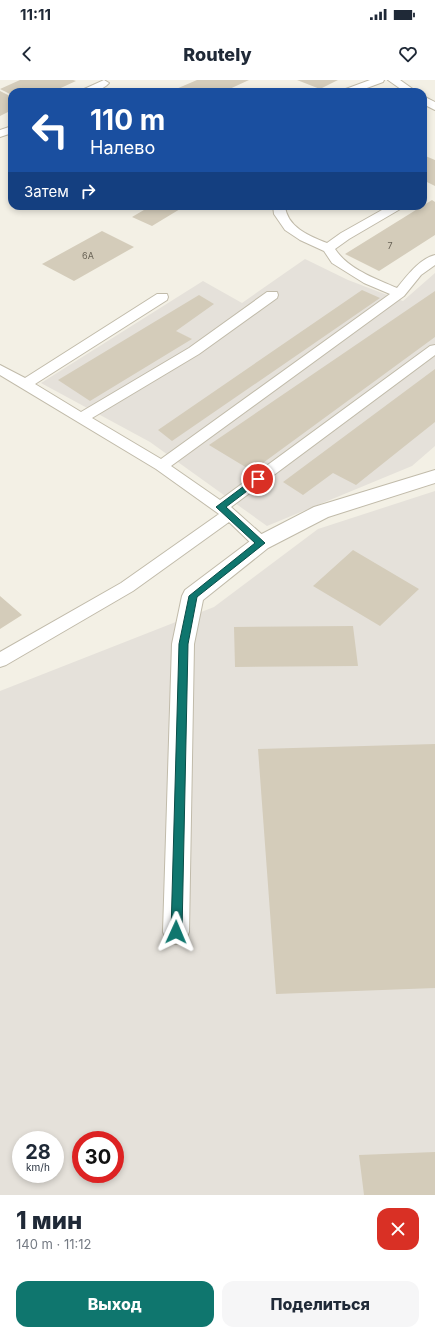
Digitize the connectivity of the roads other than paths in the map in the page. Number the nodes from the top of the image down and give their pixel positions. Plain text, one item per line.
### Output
1 (379, 80) edge
2 (393, 80) edge
3 (104, 83) dead end
4 (94, 88) edge
5 (358, 88) edge
6 (406, 88) edge
7 (278, 210) edge
8 (391, 210) edge
9 (328, 248) junction
10 (435, 259) edge
11 (399, 293) junction
12 (272, 295) dead end
13 (162, 297) dead end
14 (435, 349) edge
15 (0, 370) edge
16 (25, 384) junction
17 (81, 418) junction
18 (161, 466) junction
19 (435, 476) edge
20 (225, 510) junction
21 (261, 543) junction
22 (0, 660) edge
23 (176, 932) dead end

1 - 5 lane
2 - 6 lane
3 - 4 lane
7 - 9 lane
8 - 9 lane
9 - 11 lane
10 - 11 lane
11 - 18 lane
12 - 17 lane
13 - 16 lane
14 - 20 lane
15 - 16 lane
16 - 17 lane
17 - 18 lane
18 - 20 lane
19 - 21 street
20 - 21 lane
20 - 22 lane
21 - 23 street

